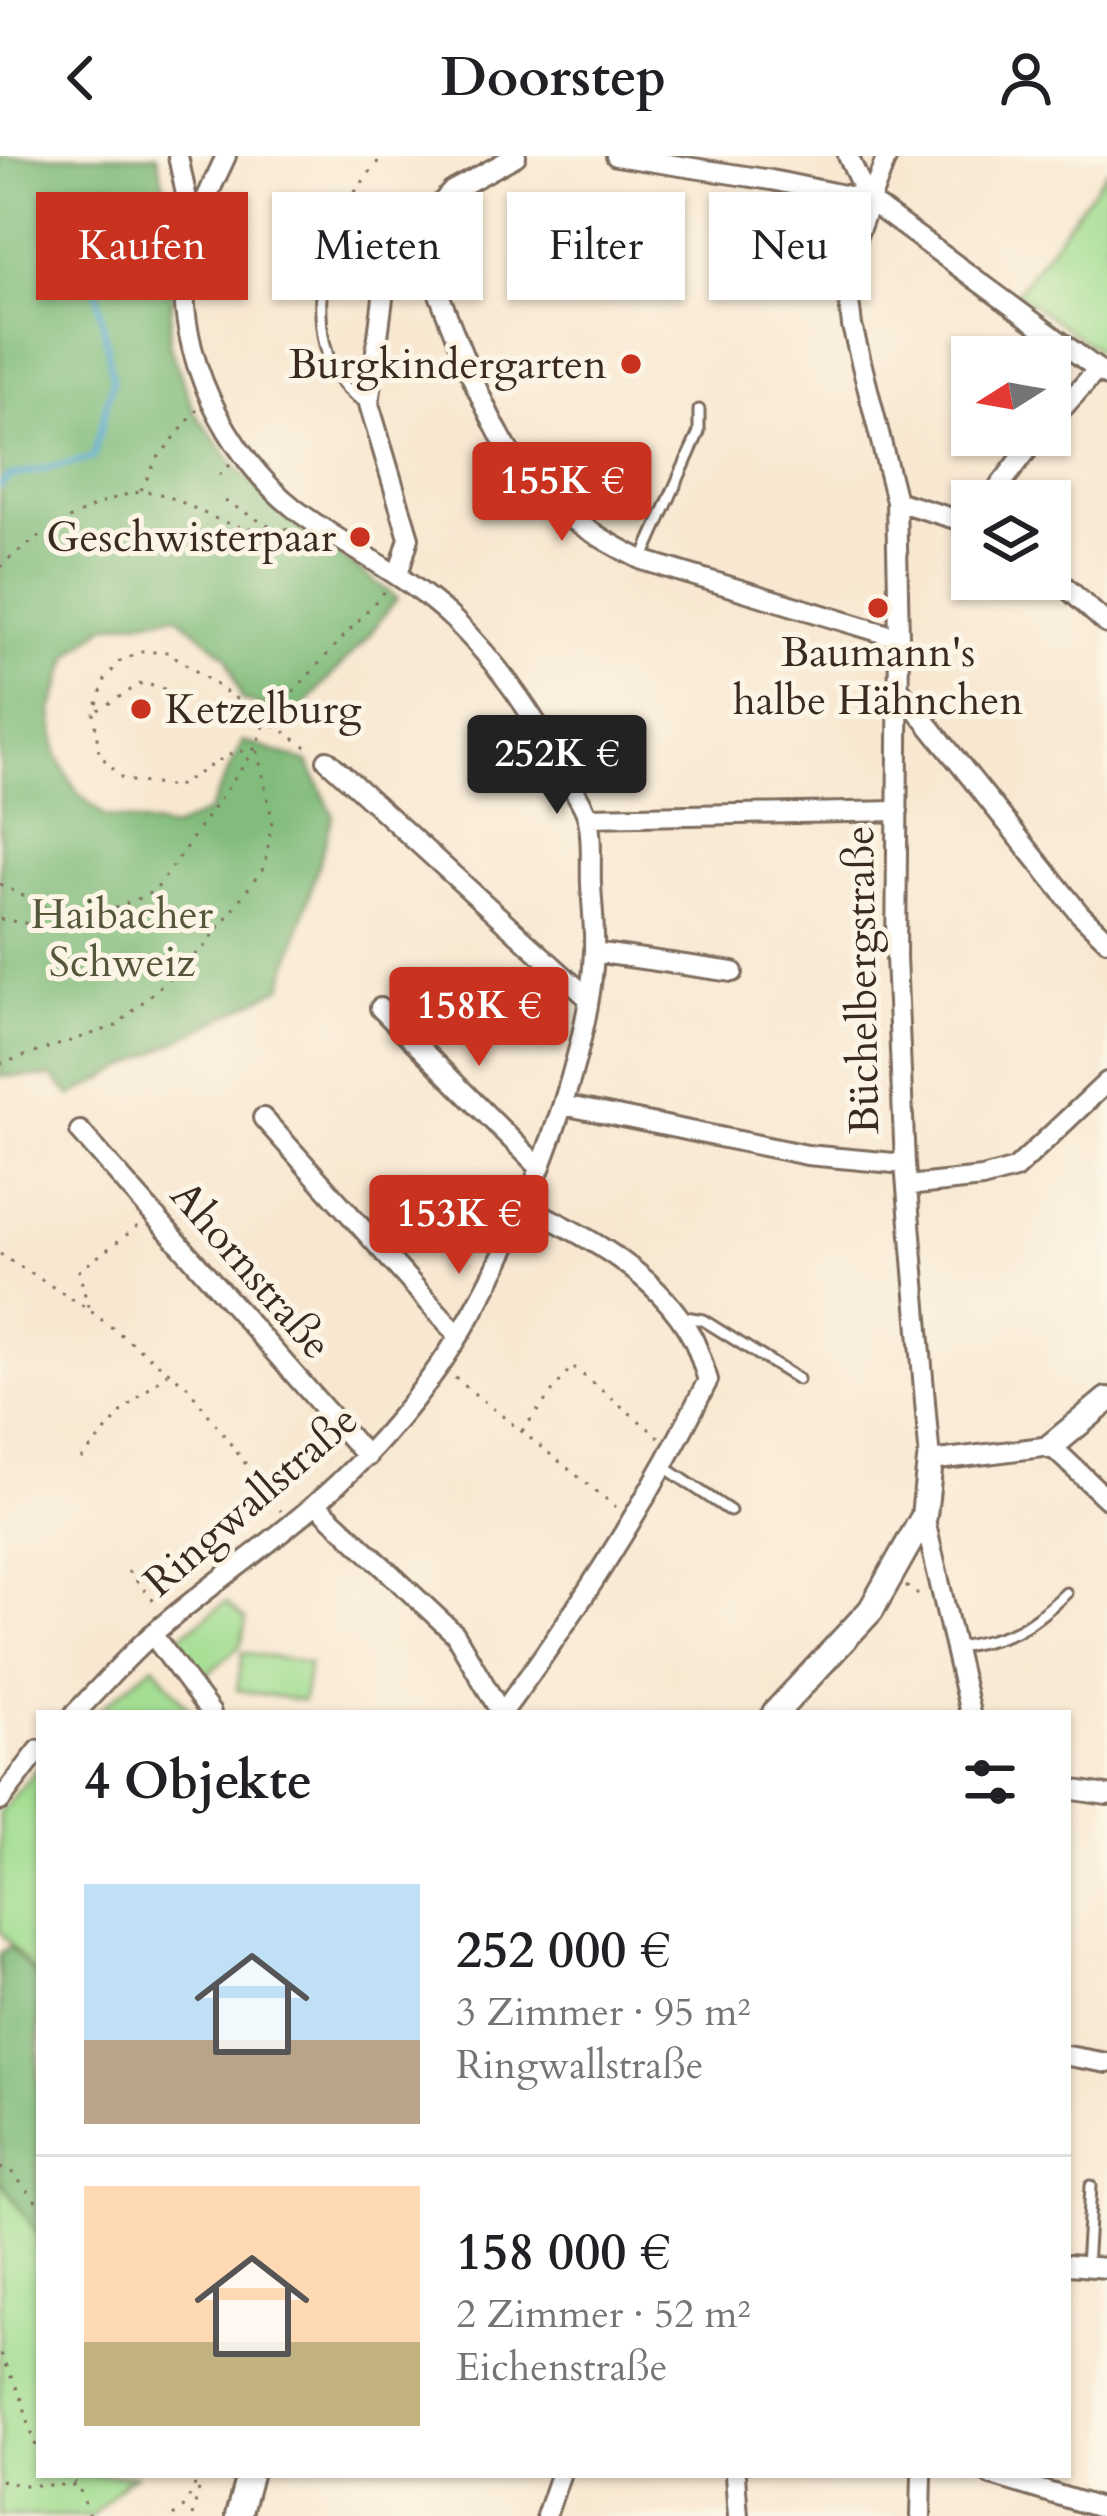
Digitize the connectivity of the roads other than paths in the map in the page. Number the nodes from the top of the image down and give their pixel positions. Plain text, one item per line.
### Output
1 (178, 156) edge
2 (226, 156) edge
3 (516, 156) edge
4 (616, 156) edge
5 (848, 156) edge
6 (886, 156) edge
7 (186, 192) edge
8 (210, 192) edge
9 (451, 192) edge
10 (829, 192) edge
11 (864, 192) edge
12 (871, 193) edge
13 (871, 202) edge
14 (184, 300) edge
15 (319, 300) edge
16 (383, 300) edge
17 (443, 300) edge
18 (849, 300) edge
19 (1102, 373) edge
20 (1071, 402) edge
21 (368, 404) junction
22 (699, 410) dead end
23 (1023, 456) edge
24 (1004, 480) edge
25 (896, 501) junction
26 (951, 517) edge
27 (642, 560) junction
28 (398, 575) junction
29 (1071, 592) edge
30 (1107, 624) edge
31 (899, 638) junction
32 (898, 686) junction
33 (327, 760) road end
34 (898, 811) junction
35 (588, 818) junction
36 (1107, 940) edge
37 (594, 952) junction
38 (733, 972) dead end
39 (588, 998) junction
40 (380, 1008) dead end
41 (1107, 1082) edge
42 (563, 1105) junction
43 (263, 1118) dead end
44 (80, 1131) dead end
45 (905, 1164) junction
46 (539, 1167) junction
47 (907, 1186) junction
48 (525, 1206) junction
49 (675, 1315) junction
50 (459, 1336) junction
51 (798, 1379) dead end
52 (1107, 1400) edge
53 (1051, 1446) junction
54 (367, 1456) junction
55 (668, 1457) junction
56 (930, 1461) junction
57 (1107, 1499) edge
58 (316, 1504) junction
59 (730, 1511) dead end
60 (924, 1516) junction
61 (1066, 1593) dead end
62 (152, 1634) junction
63 (954, 1648) junction
64 (78, 1710) edge
65 (210, 1710) edge
66 (499, 1710) edge
67 (503, 1710) edge
68 (778, 1710) edge
69 (969, 1710) edge
70 (36, 1754) edge
71 (1071, 1789) edge
72 (1107, 1795) edge
73 (0, 1801) edge
74 (1071, 2057) edge
75 (1107, 2063) edge
76 (1090, 2186) dead end
77 (1077, 2266) edge
78 (1107, 2268) edge
79 (248, 2478) edge
80 (559, 2478) edge
81 (735, 2478) edge
82 (922, 2478) edge
83 (1002, 2478) edge
84 (1107, 2510) edge
85 (238, 2516) edge
86 (546, 2516) edge
87 (737, 2516) edge
88 (921, 2516) edge

1 - 7 street
2 - 8 street, Ringwallstraße
3 - 9 street
4 - 10 street
5 - 11 street
6 - 12 street, Büchelbergstraße
13 - 19 street
14 - 28 street, Ringwallstraße
15 - 21 lane
16 - 21 street
17 - 27 street
18 - 25 street, Büchelbergstraße
19 - 20 street
21 - 28 street
22 - 27 lane
23 - 24 street
25 - 26 street
25 - 31 street, Büchelbergstraße
27 - 31 street
28 - 35 street, Ringwallstraße
29 - 30 street
31 - 32 street, Büchelbergstraße
32 - 34 street, Büchelbergstraße
32 - 36 street
33 - 39 street
34 - 35 street
34 - 45 street, Büchelbergstraße
35 - 37 street, Ringwallstraße
37 - 38 street
37 - 39 street, Ringwallstraße
39 - 42 street, Ringwallstraße
40 - 46 street
41 - 47 street
42 - 45 street
42 - 46 street, Ringwallstraße
43 - 50 street
44 - 54 street, Ahornstraße
45 - 47 street, Büchelbergstraße
46 - 48 street, Ringwallstraße
47 - 56 street, Büchelbergstraße
48 - 49 street
48 - 50 street, Ringwallstraße
49 - 51 lane
49 - 55 street
50 - 54 street, Ringwallstraße
52 - 53 street
53 - 56 street
53 - 57 street
54 - 58 street, Ringwallstraße
55 - 59 lane
55 - 67 street
56 - 60 street, Büchelbergstraße
58 - 62 street, Ringwallstraße
58 - 66 street
60 - 63 street
60 - 68 street, Büchelbergstraße
61 - 63 lane
62 - 64 street, Ringwallstraße
62 - 65 street
63 - 69 street
70 - 73 street
71 - 72 street
74 - 75 street
76 - 77 lane
77 - 78 street
79 - 85 street
80 - 86 street
81 - 87 street
82 - 88 street
83 - 84 street

